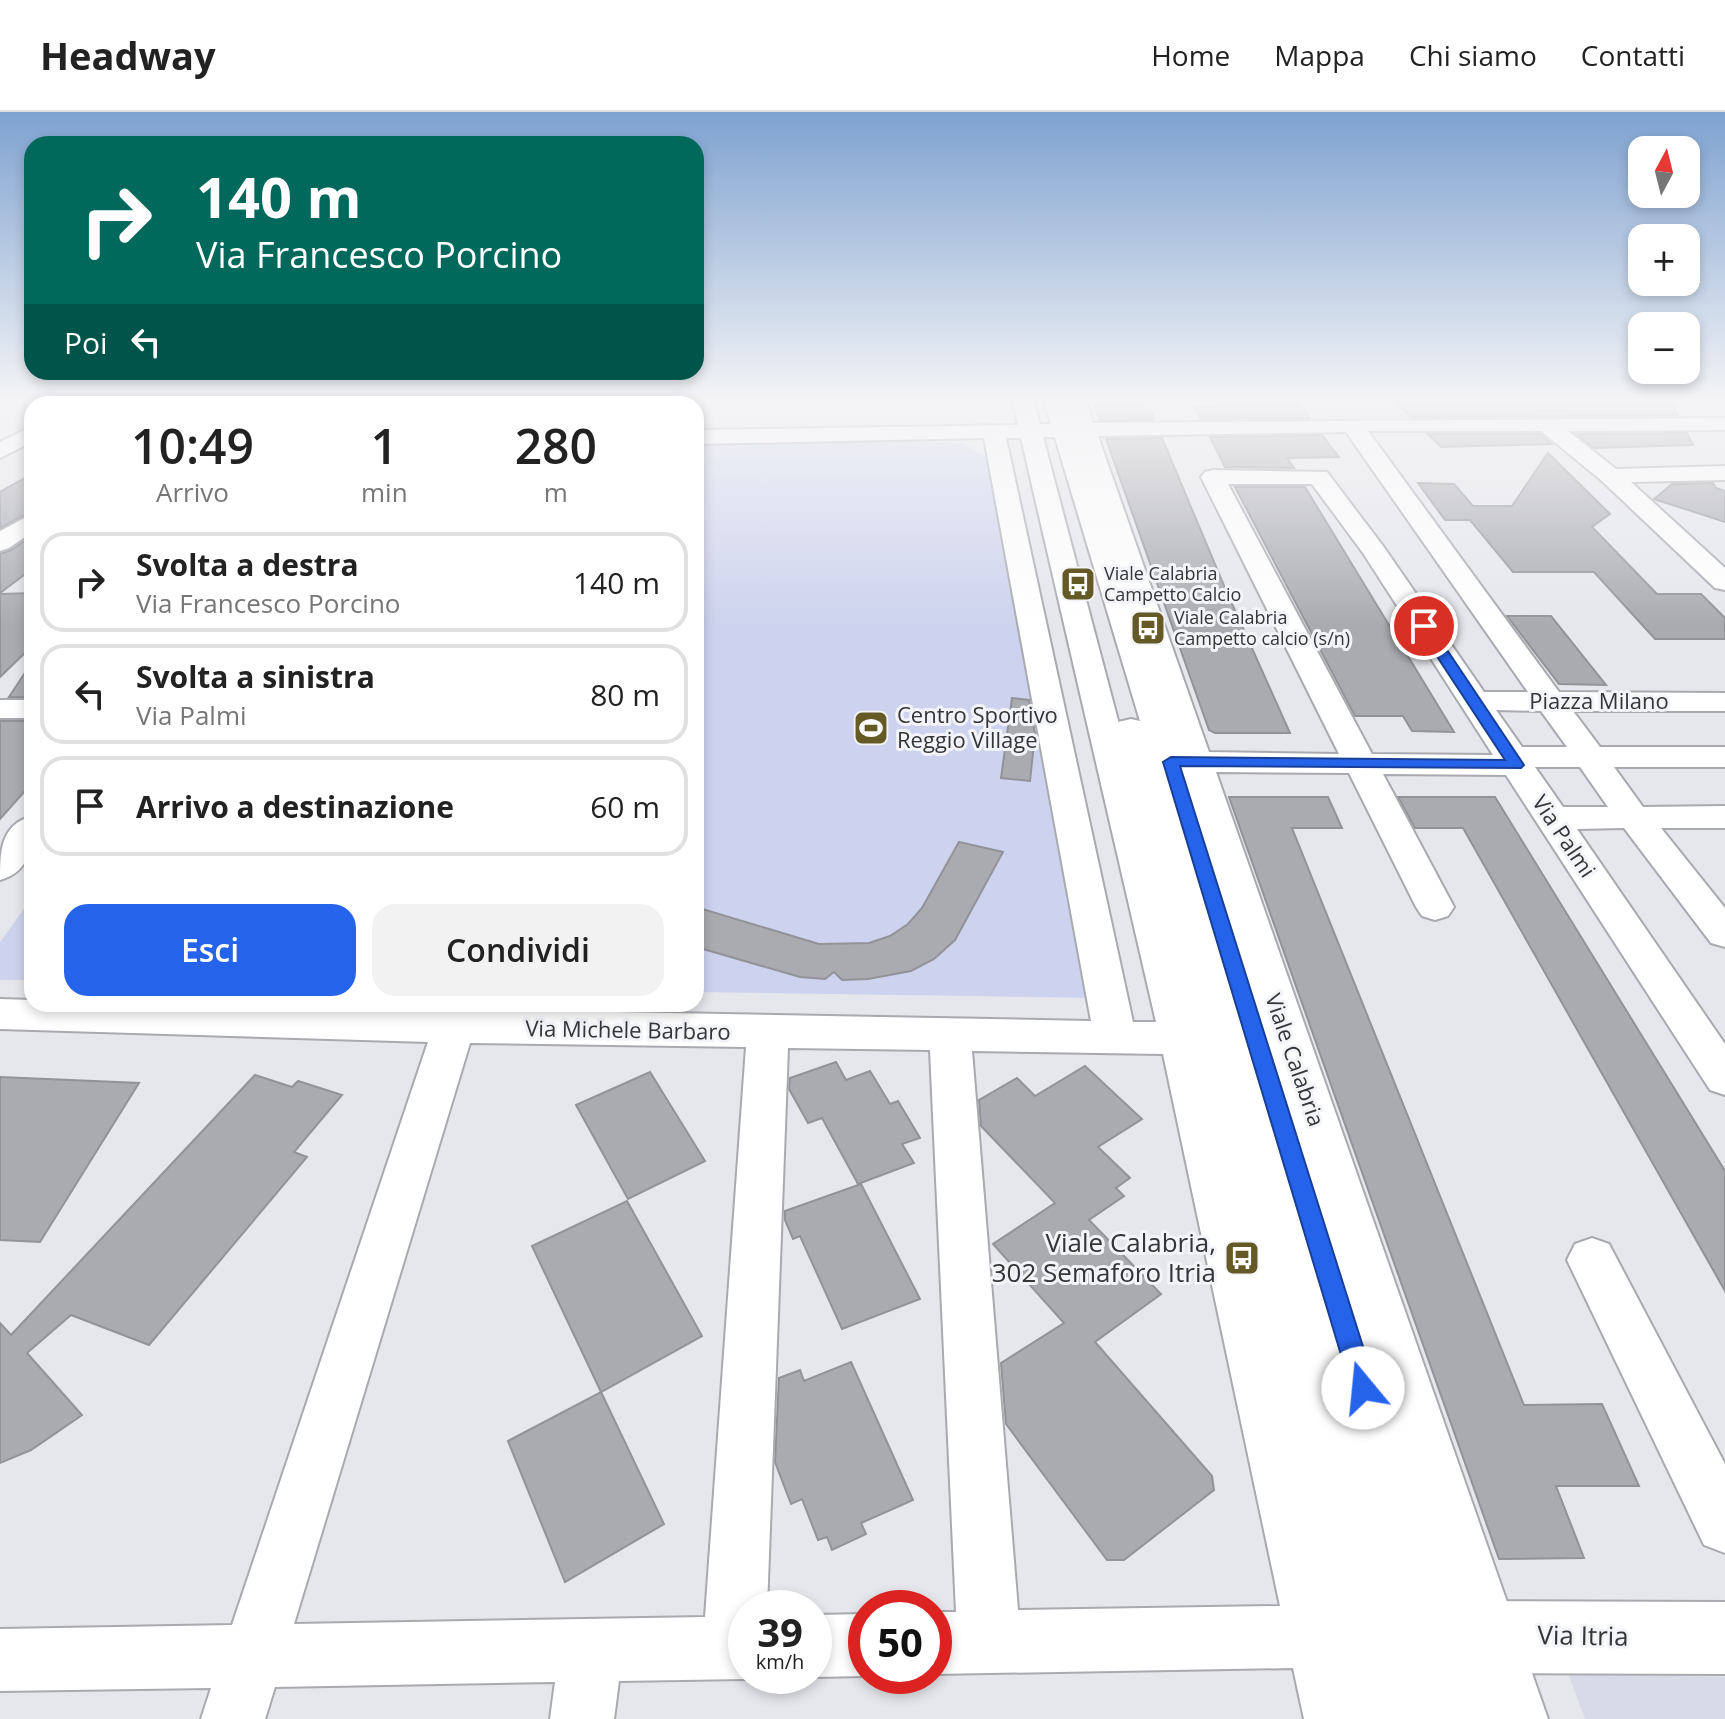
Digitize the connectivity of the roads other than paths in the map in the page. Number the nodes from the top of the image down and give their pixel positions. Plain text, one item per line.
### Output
1 (1047, 476) edge
2 (1056, 476) edge
3 (1061, 476) edge
4 (1390, 476) edge
5 (1610, 476) edge
6 (1419, 515) junction
7 (24, 526) edge
8 (0, 543) edge
9 (1374, 551) junction
10 (1725, 582) edge
11 (1473, 701) junction
12 (1548, 702) junction
13 (1725, 702) edge
14 (0, 709) edge
15 (24, 709) edge
16 (1166, 752) junction
17 (1356, 754) junction
18 (1510, 756) junction
19 (1589, 757) junction
20 (1725, 757) edge
21 (1633, 817) junction
22 (1725, 817) edge
23 (1552, 818) junction
24 (24, 837) edge
25 (0, 868) edge
26 (1435, 907) dead end
27 (1725, 934) edge
28 (0, 1014) edge
29 (454, 1027) junction
30 (768, 1032) junction
31 (950, 1036) junction
32 (1115, 1038) junction
33 (1217, 1039) junction
34 (1725, 1078) edge
35 (1592, 1260) dead end
36 (1725, 1524) edge
37 (743, 1590) edge
38 (1343, 1636) junction
39 (1464, 1636) junction
40 (1725, 1638) edge
41 (962, 1643) edge
42 (728, 1648) edge
43 (591, 1652) junction
44 (253, 1655) junction
45 (0, 1660) edge
46 (233, 1719) edge
47 (582, 1719) edge
48 (1336, 1719) edge
49 (1392, 1719) edge
50 (1465, 1719) edge
51 (1516, 1719) edge

1 - 32 street
2 - 33 street, Viale Calabria
3 - 16 main road, Viale Calabria
4 - 6 street
5 - 10 street
6 - 9 street
6 - 12 street
7 - 8 street
9 - 11 street, Via Palmi
9 - 17 street, Via Palmi
11 - 12 street, Piazza Milano
11 - 18 street, Via Palmi
12 - 13 street, Piazza Milano
12 - 19 street
14 - 15 street
16 - 17 street
16 - 33 main road, Viale Calabria
16 - 39 street, Viale Calabria
17 - 18 street
17 - 26 street
18 - 19 street
18 - 23 street, Via Palmi
19 - 20 street
19 - 21 street
21 - 22 street
21 - 23 street
21 - 27 street
23 - 34 street, Via Palmi
24 - 25 street
28 - 29 street, Via Michele Barbaro
29 - 30 street, Via Michele Barbaro
29 - 44 street
30 - 31 street, Via Michele Barbaro
30 - 37 street
31 - 32 street, Via Michele Barbaro
31 - 41 street
32 - 33 street, Via Michele Barbaro
33 - 38 main road, Viale Calabria
33 - 39 main road, Viale Calabria
35 - 36 street
38 - 39 main road, Via Itria
38 - 41 street
38 - 48 street, Viale Calabria
38 - 49 main road, Viale Calabria
39 - 40 main road, Via Itria
39 - 50 main road, Viale Calabria
39 - 51 street, Viale Calabria
42 - 43 street
43 - 44 street
43 - 47 street
44 - 45 street
44 - 46 street

